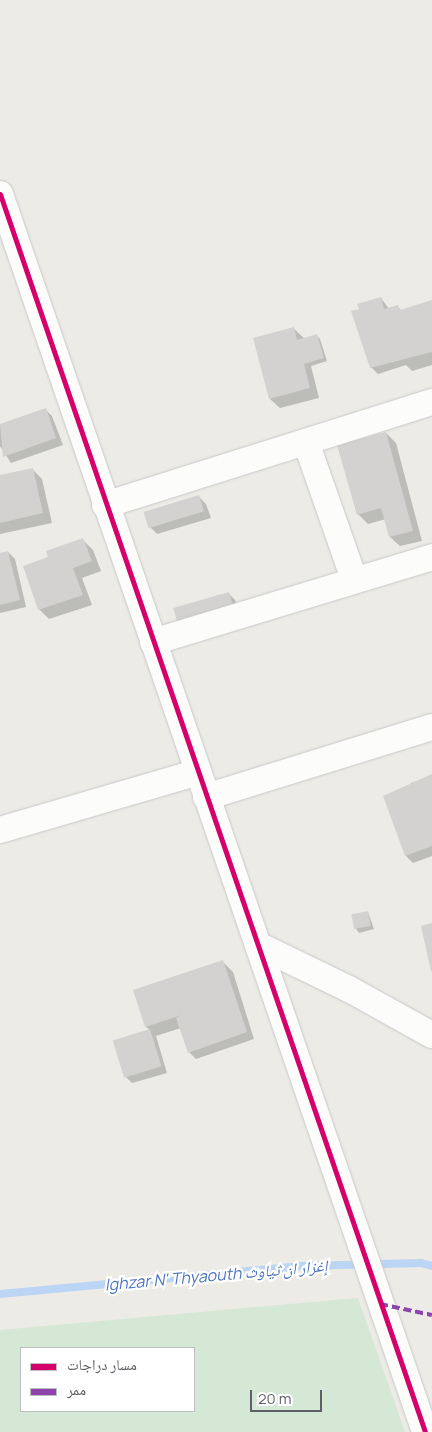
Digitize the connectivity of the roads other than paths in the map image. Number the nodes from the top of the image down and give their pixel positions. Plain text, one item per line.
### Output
1 (0, 194) edge
2 (432, 402) edge
3 (306, 442) junction
4 (105, 505) junction
5 (432, 557) edge
6 (354, 579) junction
7 (153, 642) junction
8 (432, 727) edge
9 (198, 772) junction
10 (206, 797) junction
11 (0, 830) edge
12 (258, 945) junction
13 (432, 1035) edge
14 (425, 1432) edge

1 - 4 street
2 - 3 street
3 - 4 street
3 - 6 street
4 - 7 street
5 - 6 street
6 - 7 street
7 - 9 street
8 - 10 street
9 - 10 street
9 - 11 street
10 - 12 street
12 - 13 street
12 - 14 street

